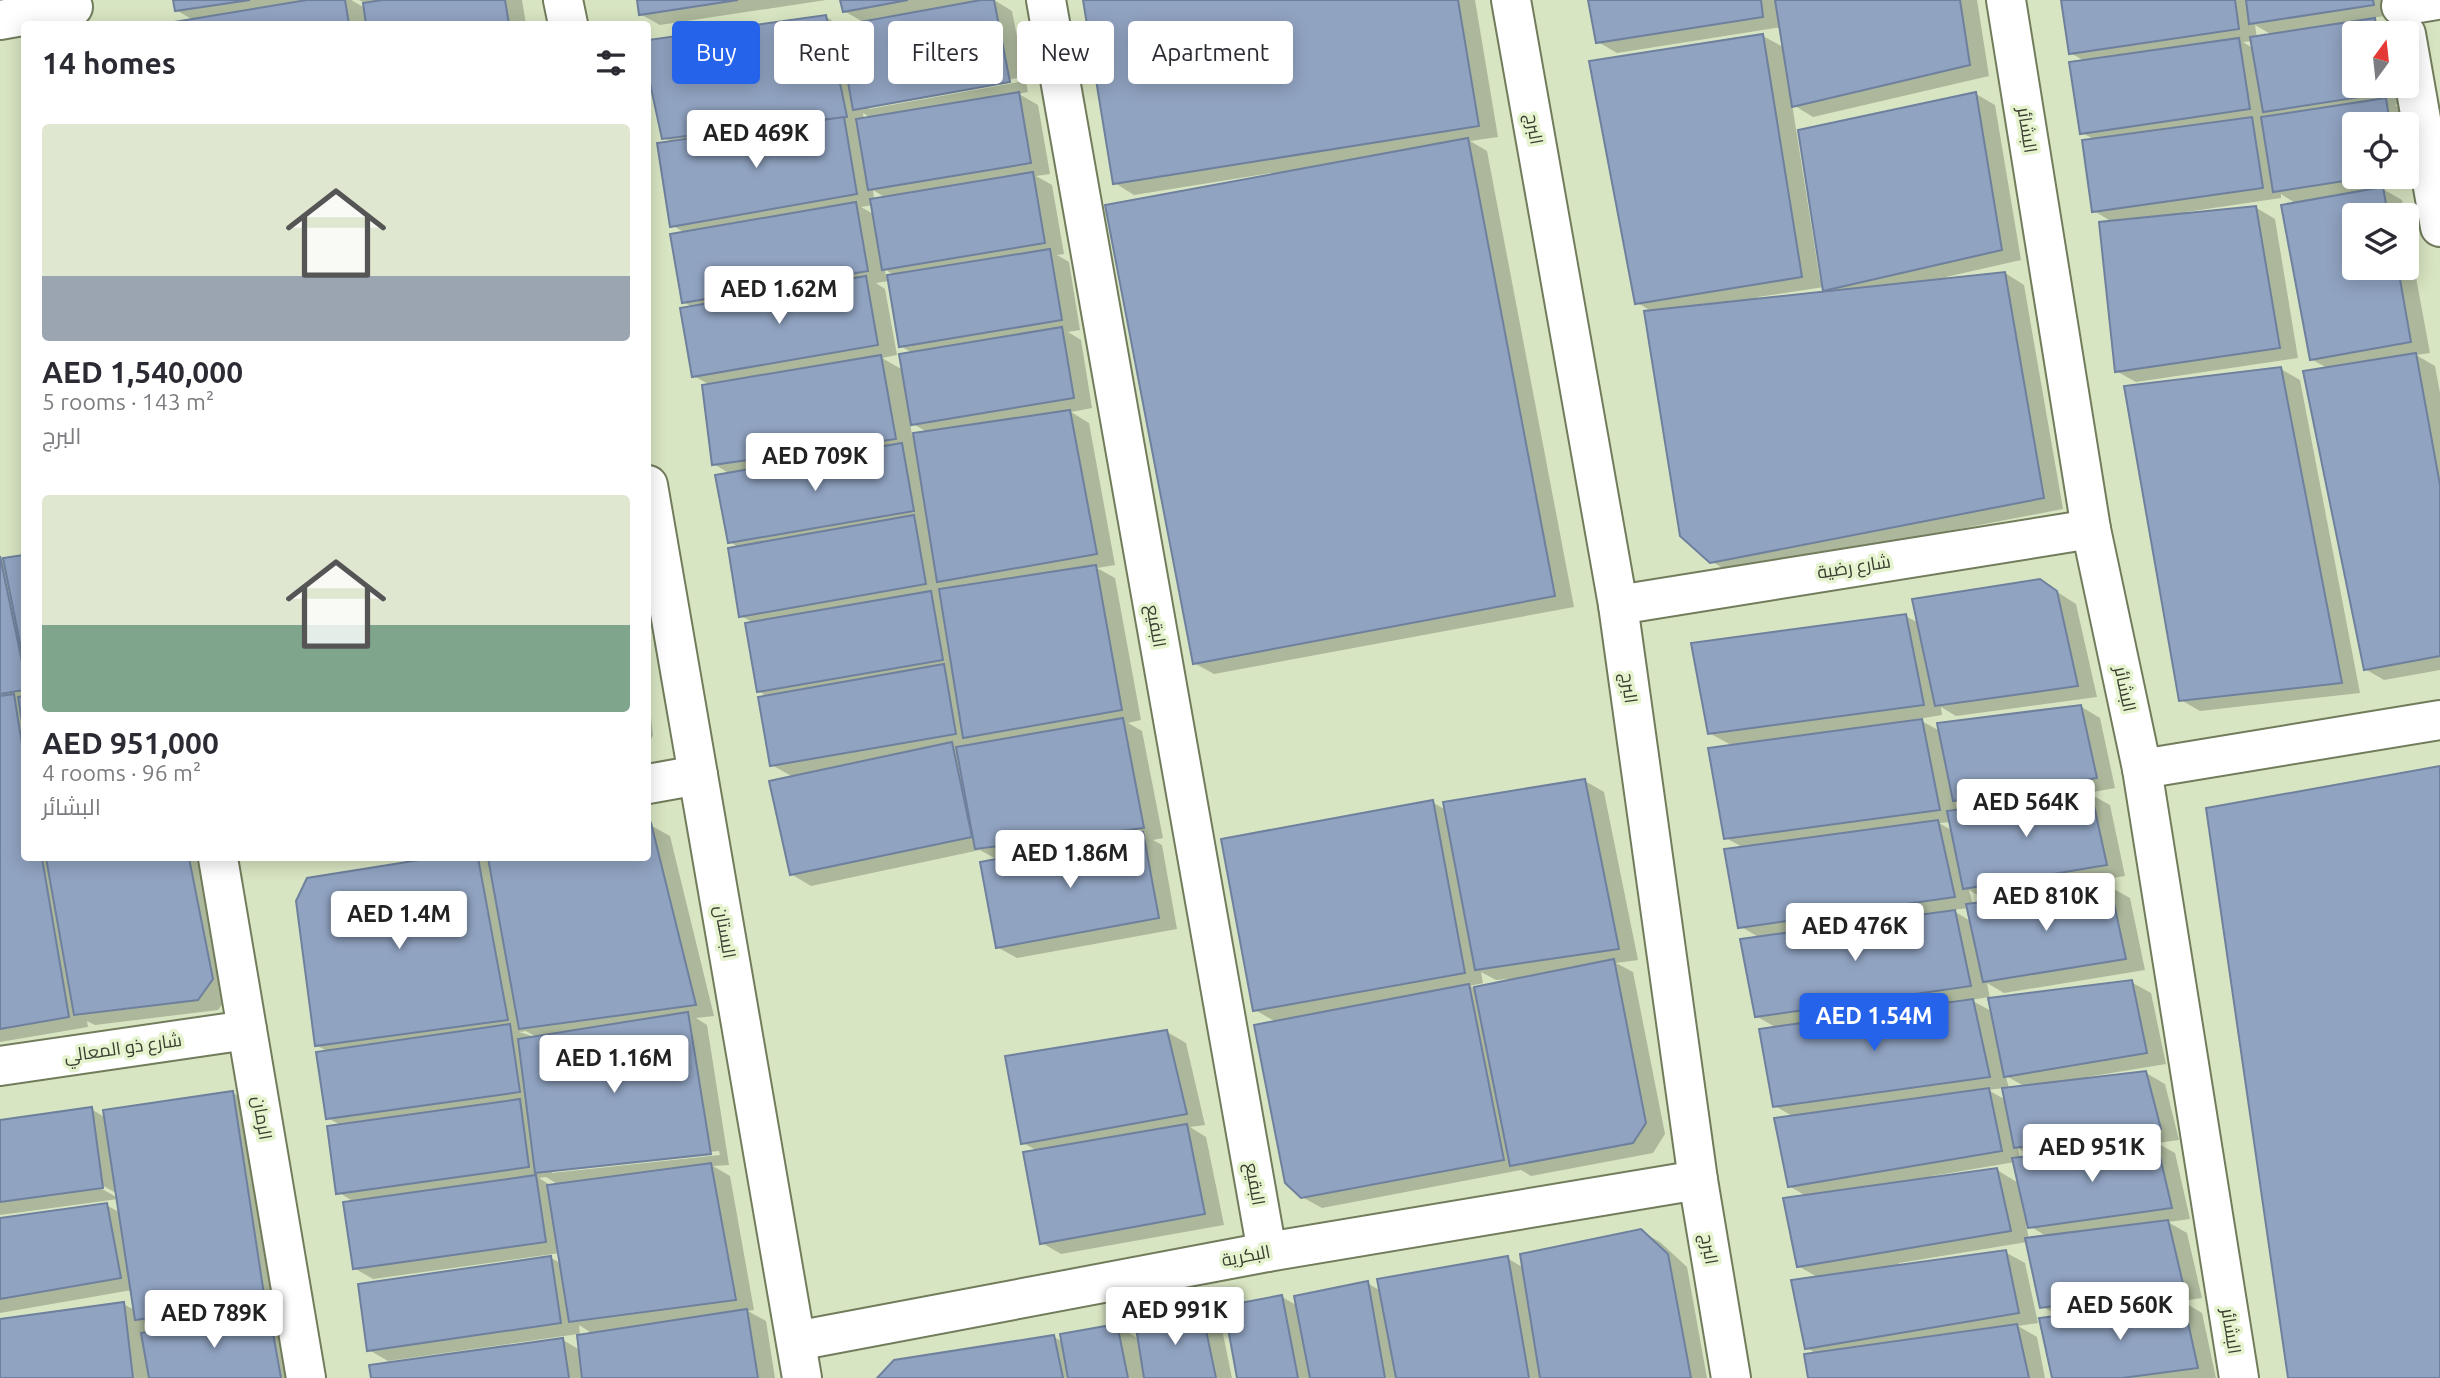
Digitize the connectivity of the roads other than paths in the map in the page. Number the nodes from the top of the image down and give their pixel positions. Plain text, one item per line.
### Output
1 (564, 0) edge
2 (1046, 0) edge
3 (1511, 0) edge
4 (2006, 0) edge
5 (73, 10) edge
6 (2410, 15) edge
7 (0, 20) edge
8 (568, 21) edge
9 (2440, 227) edge
10 (651, 502) edge
11 (2091, 529) junction
12 (1618, 605) junction
13 (2440, 720) edge
14 (2142, 769) junction
15 (698, 775) junction
16 (651, 783) edge
17 (219, 861) edge
18 (247, 1030) junction
19 (0, 1066) edge
20 (1698, 1180) junction
21 (1267, 1252) junction
22 (799, 1360) edge
23 (306, 1378) edge
24 (1731, 1378) edge
25 (2239, 1378) edge

1 - 8 street
2 - 21 street, البقيع
3 - 12 street, البرج
4 - 11 street, البشائر
5 - 7 street
6 - 9 street
10 - 15 street, البستان
11 - 12 street, شارع رضية
11 - 14 street, البشائر
12 - 20 street, البرج
13 - 14 street
14 - 25 street, البشائر
15 - 16 street
15 - 22 street, البستان
17 - 18 street, الرمان
18 - 19 street, شارع ذو المعالي
18 - 23 street, الرمان
20 - 21 street, البكرية
20 - 24 street, البرج
21 - 22 street, البكرية

